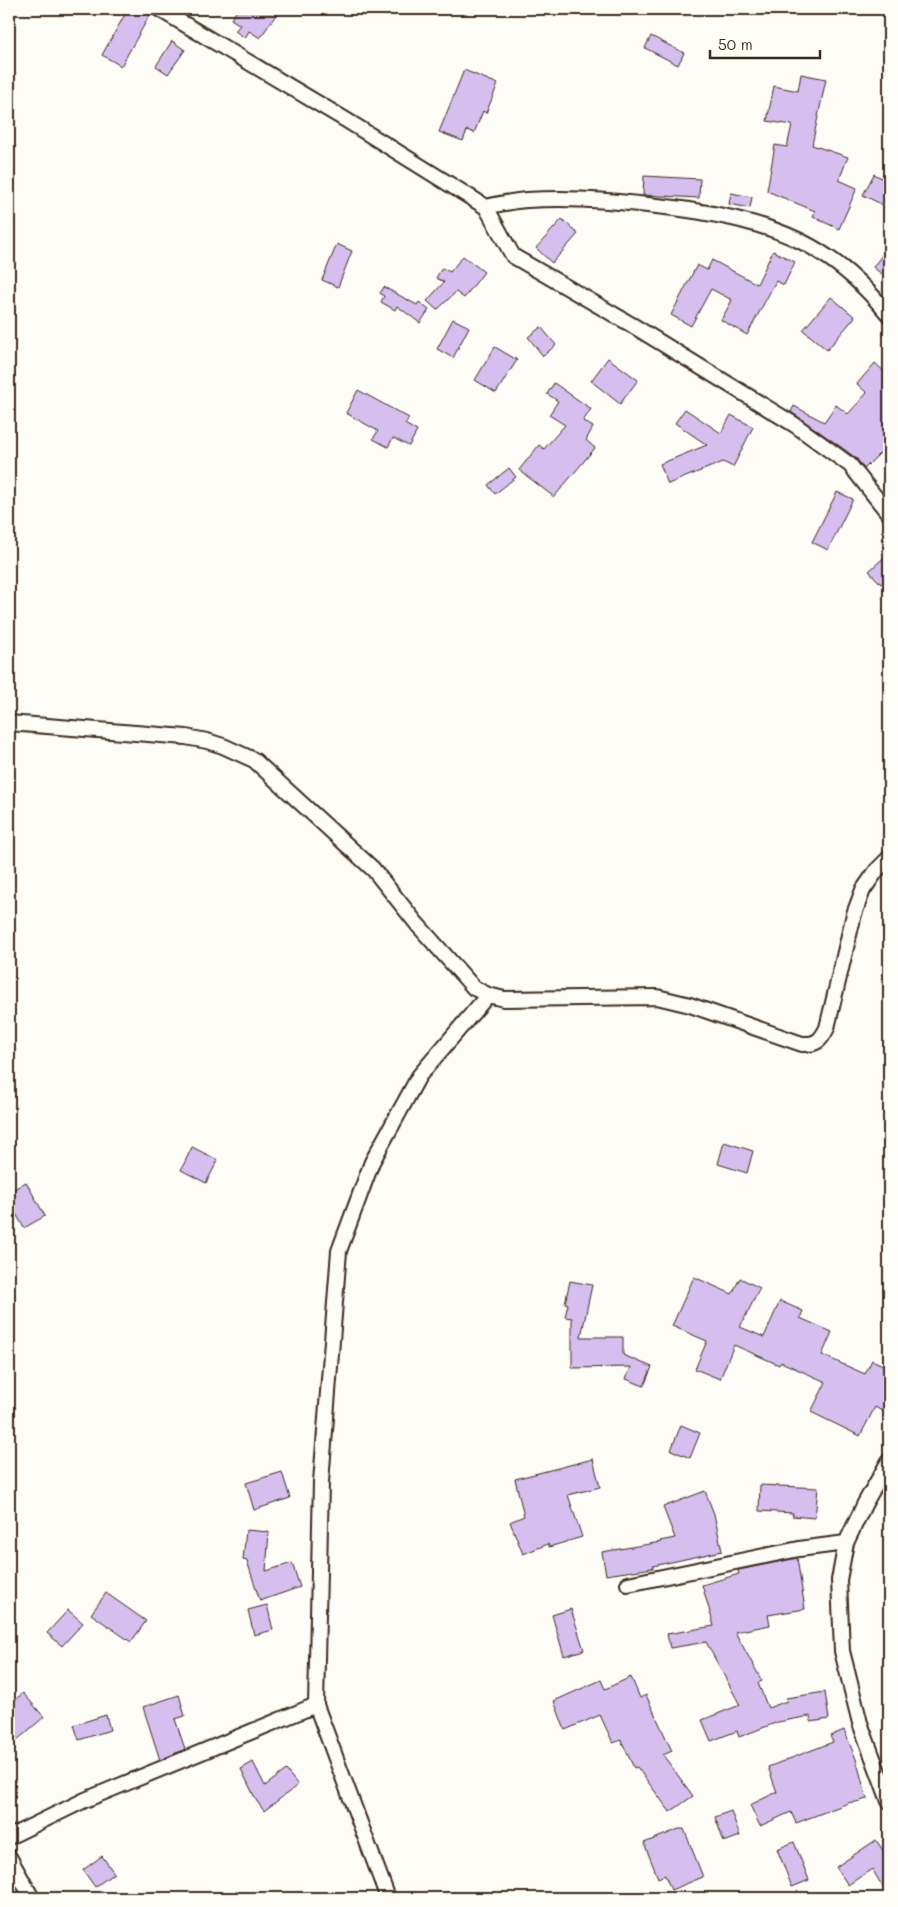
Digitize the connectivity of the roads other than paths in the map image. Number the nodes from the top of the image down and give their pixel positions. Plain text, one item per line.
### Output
1 (159, 9) edge
2 (486, 207) junction
3 (889, 315) edge
4 (889, 514) edge
5 (9, 723) edge
6 (889, 858) edge
7 (488, 995) junction
8 (889, 1461) edge
9 (846, 1543) junction
10 (628, 1584) dead end
11 (316, 1706) junction
12 (889, 1801) edge
13 (9, 1837) edge
14 (9, 1857) edge
15 (32, 1898) edge
16 (388, 1898) edge

1 - 2 street
2 - 3 street
2 - 4 street
5 - 7 street
6 - 7 street
7 - 11 street
8 - 9 street
9 - 10 street
9 - 12 street
11 - 13 street
11 - 16 street
14 - 15 street

